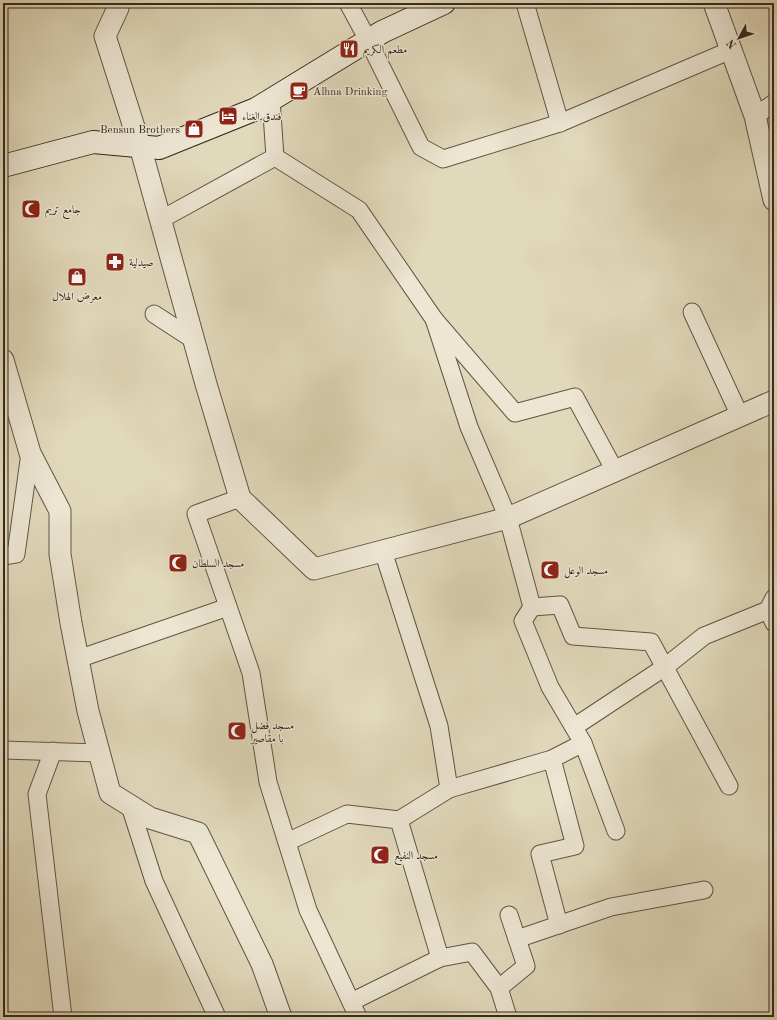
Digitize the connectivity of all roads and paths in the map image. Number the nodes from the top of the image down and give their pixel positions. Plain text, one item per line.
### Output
1 (118, 3) edge
2 (348, 3) edge
3 (444, 3) edge
4 (525, 3) edge
5 (714, 3) edge
6 (368, 40) junction
7 (731, 50) junction
8 (271, 99) junction
9 (774, 103) edge
10 (755, 116) junction
11 (560, 123) junction
12 (140, 146) junction
13 (275, 158) junction
14 (3, 166) edge
15 (772, 177) edge
16 (774, 200) edge
17 (160, 220) junction
18 (692, 312) dead end
19 (154, 314) dead end
20 (434, 319) junction
21 (194, 340) junction
22 (3, 360) edge
23 (774, 401) edge
24 (740, 416) junction
25 (30, 453) junction
26 (615, 471) junction
27 (240, 498) junction
28 (508, 518) junction
29 (383, 551) junction
30 (3, 556) edge
31 (228, 606) junction
32 (532, 607) junction
33 (772, 610) edge
34 (78, 659) junction
35 (665, 667) junction
36 (574, 727) junction
37 (583, 743) junction
38 (3, 750) edge
39 (53, 751) junction
40 (99, 752) junction
41 (552, 759) junction
42 (729, 786) dead end
43 (449, 789) junction
44 (130, 806) junction
45 (399, 820) junction
46 (616, 831) dead end
47 (287, 842) junction
48 (704, 890) dead end
49 (510, 915) dead end
50 (559, 925) junction
51 (517, 939) junction
52 (440, 958) junction
53 (499, 988) junction
54 (351, 1002) junction
55 (63, 1017) edge
56 (217, 1017) edge
57 (281, 1017) edge
58 (358, 1017) edge
59 (508, 1017) edge

1 - 12 street
2 - 6 street
3 - 6 main road
4 - 11 street
5 - 7 street
6 - 8 main road
6 - 11 street
7 - 10 street
7 - 11 street
8 - 12 main road
8 - 13 street
9 - 10 street
10 - 15 street
12 - 14 main road
12 - 17 street
13 - 17 street
13 - 20 street
15 - 16 street
17 - 21 street
18 - 24 street
19 - 21 street
20 - 26 street
20 - 28 street
21 - 27 street
22 - 25 street
23 - 24 street
24 - 26 street
25 - 30 street
25 - 34 street
26 - 28 street
27 - 29 street
27 - 31 street
28 - 29 street
28 - 32 street
29 - 43 street
31 - 34 street
31 - 47 street
32 - 35 street
32 - 36 street
33 - 35 street
34 - 40 street
35 - 36 street
35 - 42 street
36 - 37 street
37 - 41 street
37 - 46 street
38 - 39 street
39 - 40 street
39 - 55 street
40 - 44 street
41 - 43 street
41 - 50 street
43 - 45 street
44 - 56 street
44 - 57 street
45 - 47 street
45 - 52 street
47 - 54 street
48 - 50 street
49 - 51 street
50 - 51 street
51 - 53 street
52 - 53 street
52 - 54 street
53 - 59 street
54 - 58 street

